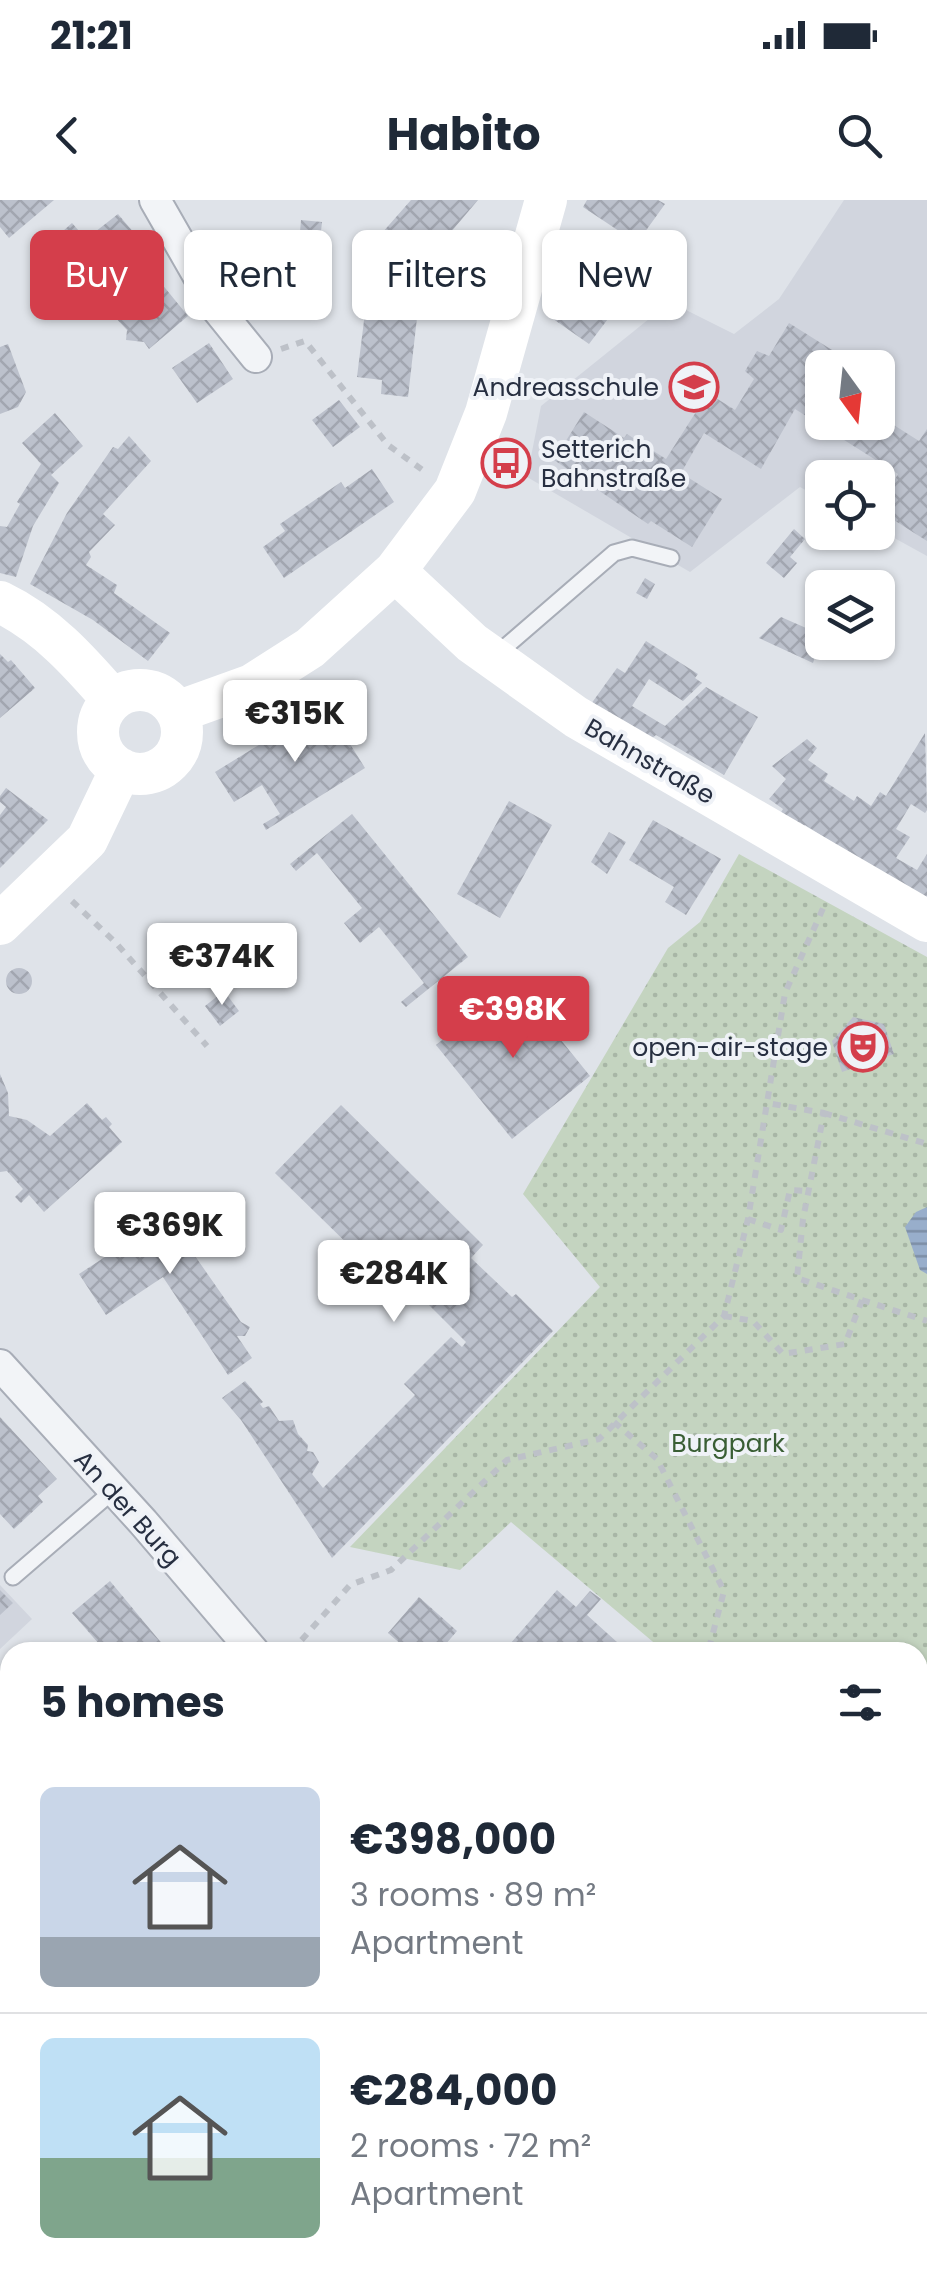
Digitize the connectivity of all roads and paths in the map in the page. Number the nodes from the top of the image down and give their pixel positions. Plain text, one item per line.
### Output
1 (155, 200) edge
2 (546, 200) edge
3 (256, 358) joint
4 (455, 491) junction
5 (671, 558) dead end
6 (395, 571) junction
7 (0, 602) edge
8 (493, 658) junction
9 (112, 699) junction
10 (177, 712) junction
11 (121, 770) junction
12 (840, 871) junction
13 (62, 891) dead end
14 (927, 920) edge
15 (0, 924) edge
16 (207, 1046) dead end
17 (766, 1103) junction
18 (824, 1114) junction
19 (927, 1144) edge
20 (809, 1191) junction
21 (748, 1219) junction
22 (862, 1300) junction
23 (724, 1316) junction
24 (927, 1320) edge
25 (0, 1365) edge
26 (614, 1422) junction
27 (114, 1490) junction
28 (13, 1577) dead end
29 (245, 1642) edge
30 (301, 1642) edge
31 (711, 1642) edge

1 - 3 street
2 - 4 main road
3 - 4 path
4 - 6 main road
5 - 8 lane
6 - 8 main road, Bahnstraße
6 - 10 main road
7 - 9 main road
8 - 12 main road, Bahnstraße
9 - 10 main road
9 - 11 main road
10 - 11 main road
11 - 15 main road
12 - 14 main road, Bahnstraße
12 - 17 path
13 - 16 path
17 - 18 path
17 - 21 path
18 - 19 path
18 - 20 path
20 - 21 path
20 - 22 path
21 - 23 path
22 - 23 path
22 - 24 path
23 - 26 path
25 - 27 street, An der Burg
26 - 30 path
26 - 31 path
27 - 28 lane
27 - 29 street, An der Burg

